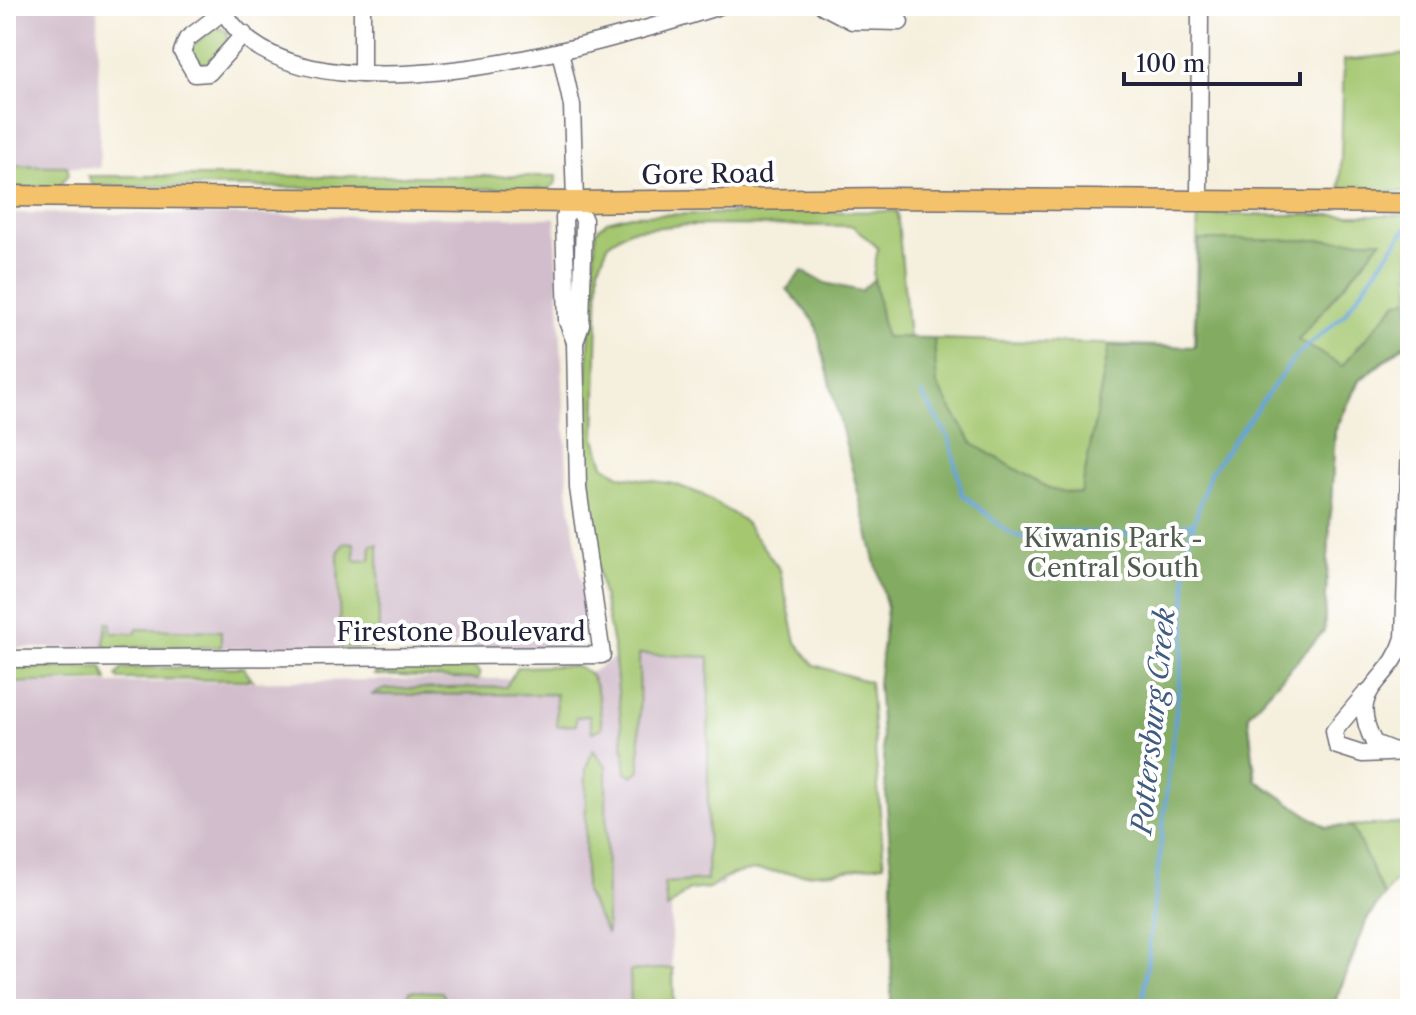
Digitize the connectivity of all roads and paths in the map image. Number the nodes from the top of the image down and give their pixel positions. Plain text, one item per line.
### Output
1 (362, 6) edge
2 (823, 6) edge
3 (1200, 6) edge
4 (709, 8) edge
5 (222, 9) edge
6 (900, 22) dead end
7 (244, 34) junction
8 (560, 51) junction
9 (362, 74) junction
10 (6, 196) edge
11 (1199, 201) junction
12 (575, 202) junction
13 (1410, 203) edge
14 (1410, 440) edge
15 (6, 659) edge
16 (1377, 680) junction
17 (1404, 752) edge

1 - 9 street
2 - 6 street
3 - 11 street
4 - 8 street
5 - 7 street
5 - 7 street
7 - 9 street
8 - 9 street
8 - 12 street, Firestone Boulevard
10 - 12 main road, Gore Road
11 - 12 main road, Gore Road
11 - 13 main road, Gore Road
12 - 15 street, Firestone Boulevard
14 - 16 street
16 - 17 street
16 - 17 street

